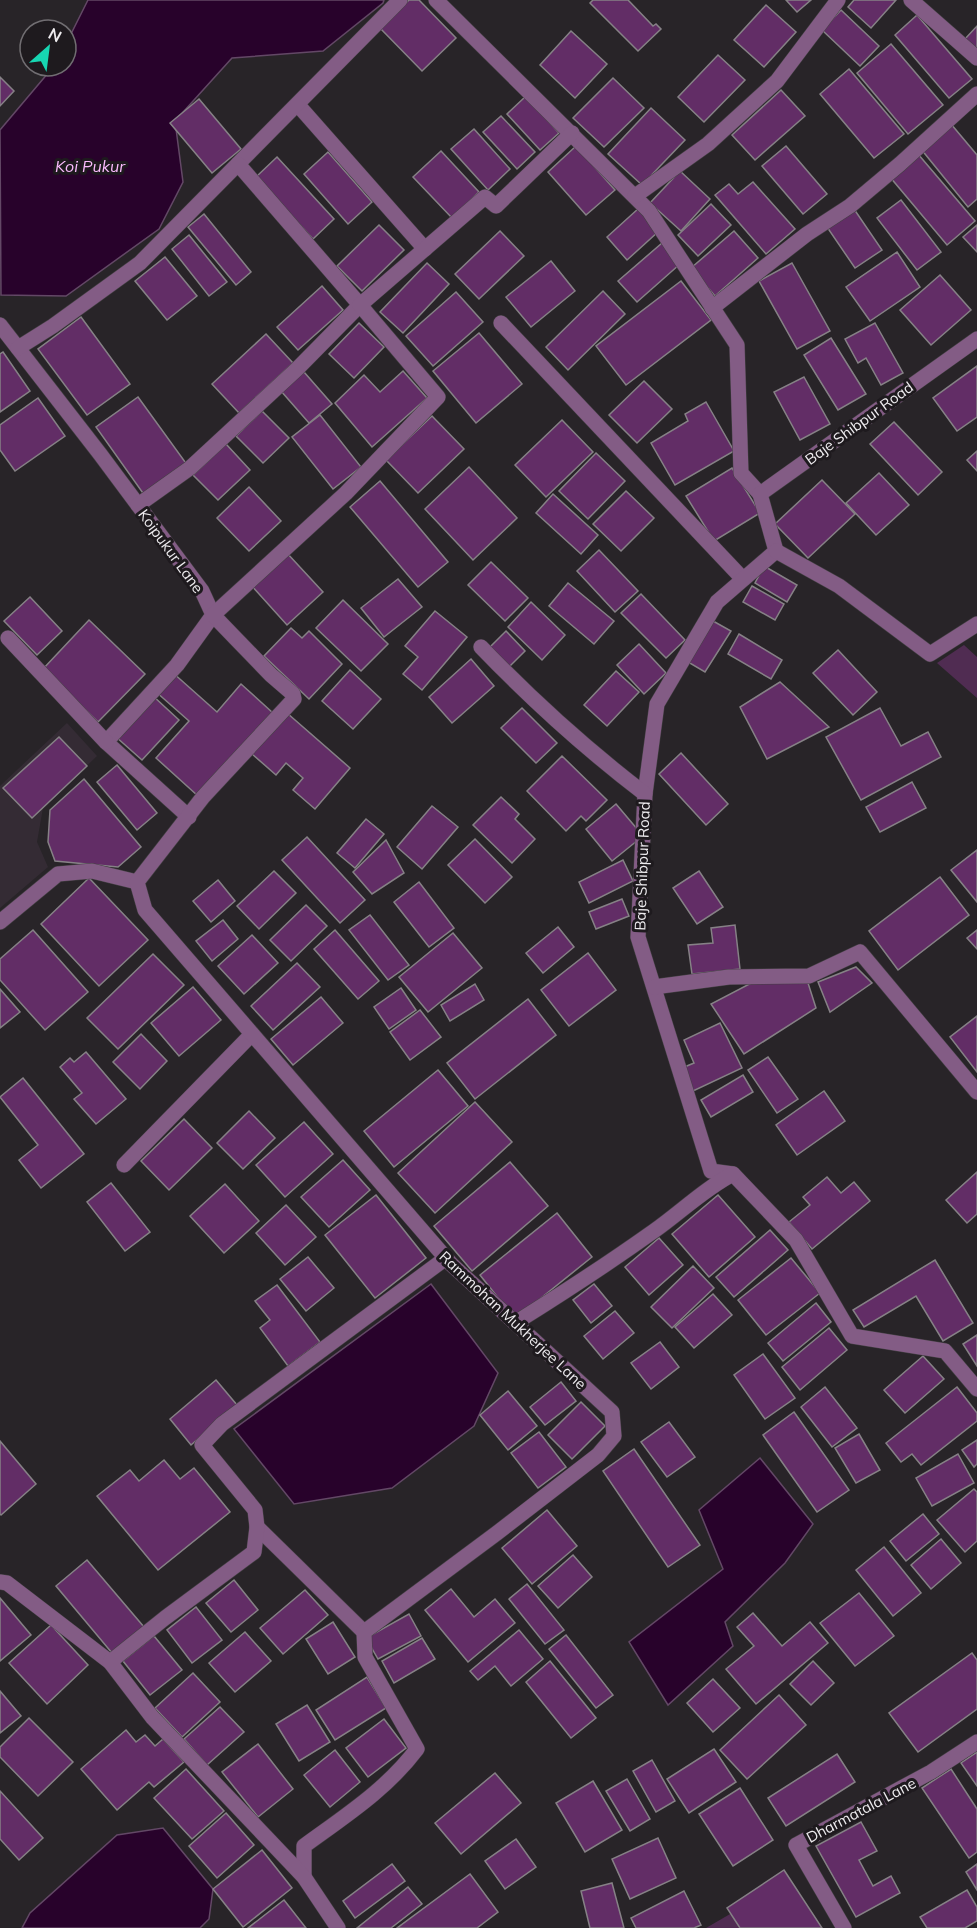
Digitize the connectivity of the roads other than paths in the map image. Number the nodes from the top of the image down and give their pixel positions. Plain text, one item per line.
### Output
1 (400, 0) edge
2 (436, 0) edge
3 (838, 0) edge
4 (911, 0) edge
5 (977, 58) edge
6 (977, 94) edge
7 (298, 105) junction
8 (572, 133) junction
9 (238, 165) junction
10 (635, 196) junction
11 (425, 249) junction
12 (360, 305) junction
13 (712, 308) junction
14 (501, 323) dead end
15 (0, 325) edge
16 (977, 339) edge
17 (18, 348) junction
18 (760, 494) junction
19 (138, 505) junction
20 (776, 551) junction
21 (743, 579) junction
22 (213, 615) junction
23 (977, 624) edge
24 (8, 638) dead end
25 (481, 646) dead end
26 (106, 742) junction
27 (645, 794) junction
28 (189, 816) junction
29 (137, 882) junction
30 (0, 922) edge
31 (654, 987) junction
32 (252, 1035) junction
33 (977, 1092) edge
34 (124, 1165) dead end
35 (733, 1174) junction
36 (446, 1258) junction
37 (515, 1323) junction
38 (977, 1389) edge
39 (257, 1527) junction
40 (2, 1580) edge
41 (364, 1632) junction
42 (110, 1662) junction
43 (977, 1742) edge
44 (304, 1877) junction
45 (338, 1928) edge
46 (844, 1928) edge

1 - 7 street
2 - 8 street
3 - 10 street
4 - 5 street
6 - 13 street
7 - 9 street
7 - 11 street
8 - 10 street
8 - 11 street
9 - 12 street
9 - 17 street
10 - 13 street
11 - 12 street
12 - 19 street
12 - 22 street
13 - 18 street
14 - 21 street
15 - 17 street, Koipukur Lane
16 - 18 street, Baje Shibpur Road
17 - 19 street, Koipukur Lane
18 - 20 street
19 - 22 street, Koipukur Lane
20 - 21 street, Baje Shibpur Road
20 - 23 street
21 - 27 street, Baje Shibpur Road
22 - 26 street
22 - 28 street, Koipukur Lane
24 - 26 street
25 - 27 street
26 - 28 street
27 - 31 street, Baje Shibpur Road
28 - 29 street
29 - 30 street
29 - 32 street, Rammohan Mukherjee Lane
31 - 33 street
31 - 35 street, Baje Shibpur Road
32 - 34 street
32 - 36 street, Rammohan Mukherjee Lane
35 - 37 street
35 - 38 street, Baje Shibpur Road
36 - 37 street, Rammohan Mukherjee Lane
36 - 39 street
37 - 41 street, Rammohan Mukherjee Lane
39 - 41 street
39 - 42 street
40 - 42 street
41 - 44 street
42 - 44 street
43 - 46 street, Dharmatala Lane
44 - 45 street

